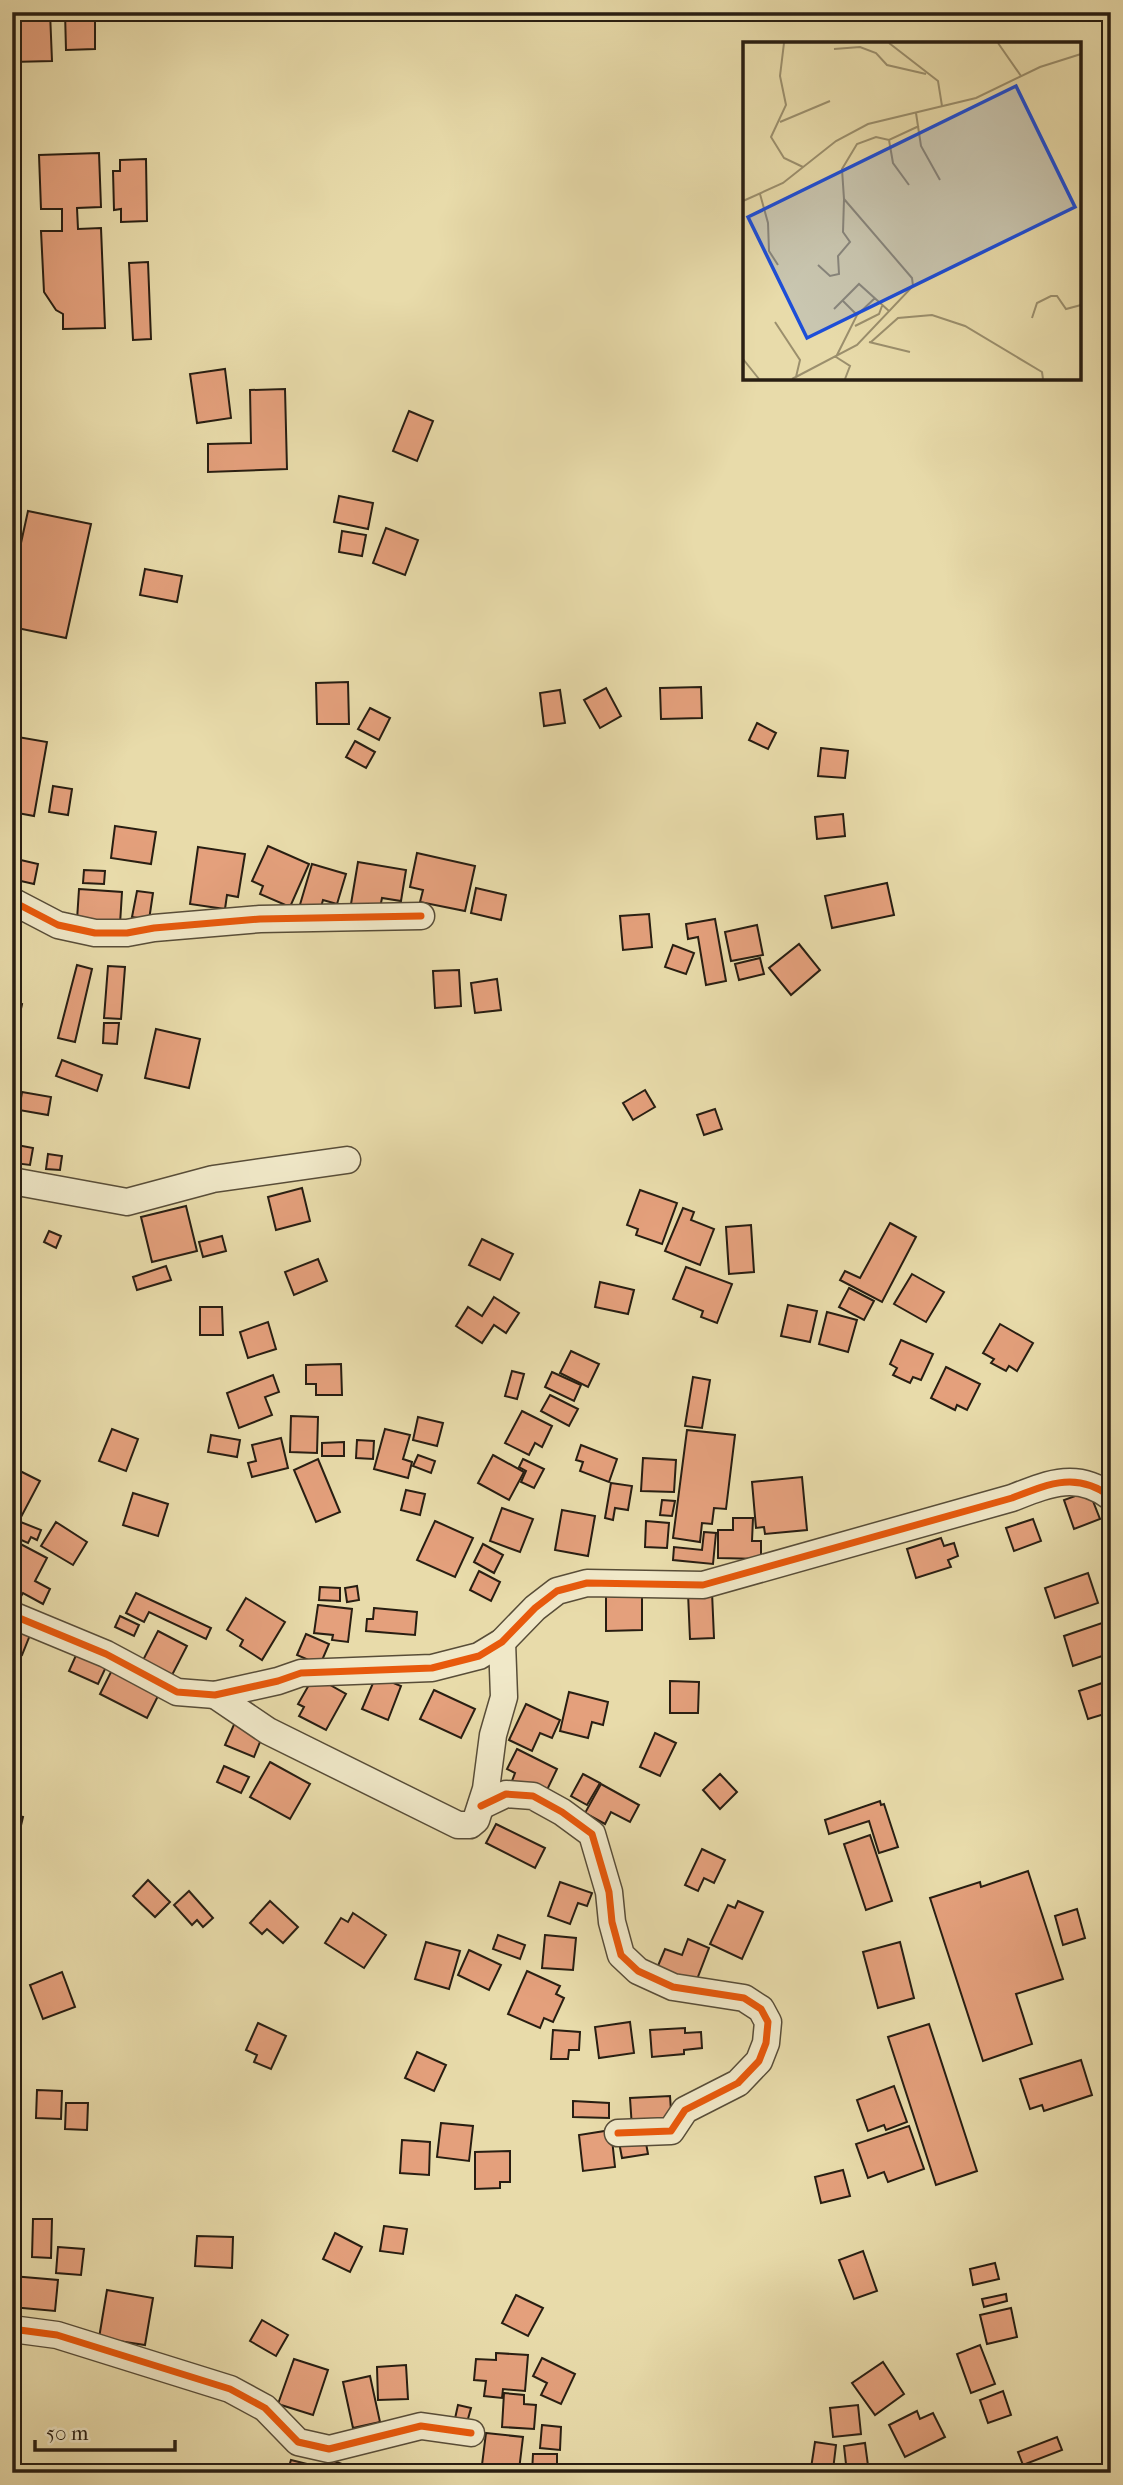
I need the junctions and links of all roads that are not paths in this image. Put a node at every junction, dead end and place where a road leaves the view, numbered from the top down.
1 (12, 901) edge
2 (421, 916) dead end
3 (347, 1160) dead end
4 (12, 1181) edge
5 (1111, 1497) edge
6 (12, 1615) edge
7 (502, 1642) junction
8 (215, 1695) junction
9 (481, 1806) junction
10 (618, 2133) dead end
11 (12, 2329) edge
12 (471, 2433) dead end

1 - 2 street
3 - 4 street
5 - 7 street
6 - 8 street
7 - 8 street
7 - 9 street
8 - 9 street
9 - 10 street
11 - 12 street

